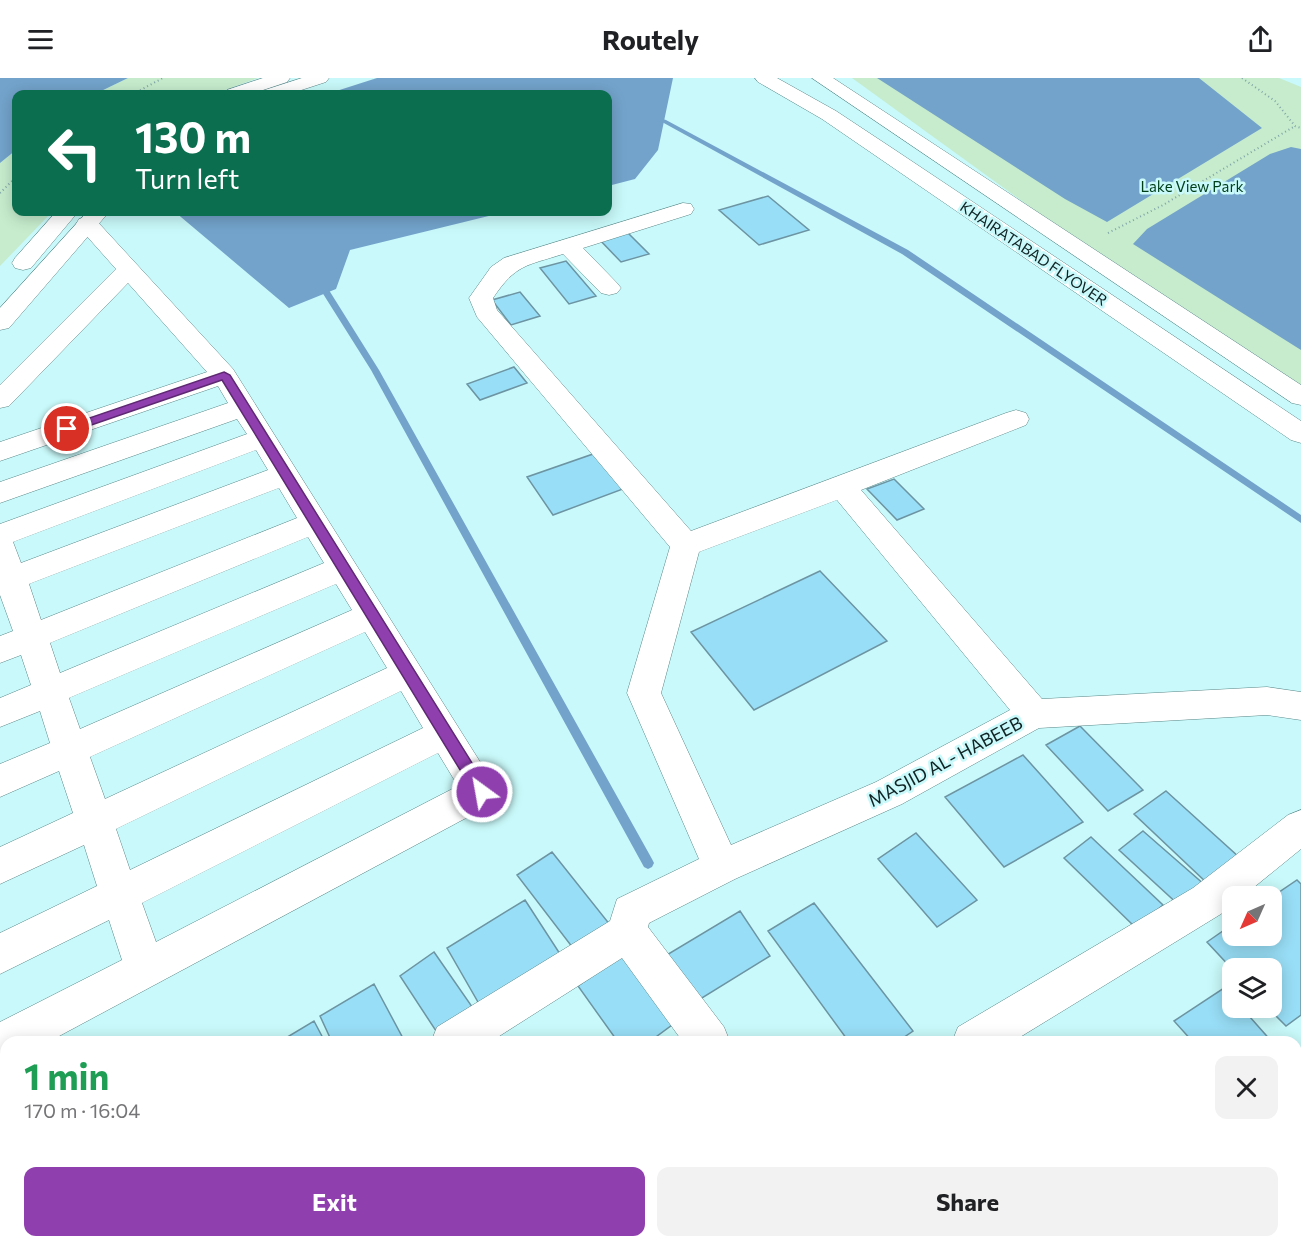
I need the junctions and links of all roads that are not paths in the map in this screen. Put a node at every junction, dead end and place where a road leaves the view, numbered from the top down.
1 (281, 78) edge
2 (320, 78) edge
3 (764, 78) edge
4 (821, 78) edge
5 (246, 90) edge
6 (284, 90) edge
7 (683, 209) dead end
8 (84, 216) edge
9 (567, 245) junction
10 (129, 269) junction
11 (8, 280) dead end
12 (609, 288) dead end
13 (0, 323) edge
14 (224, 375) junction
15 (1301, 397) edge
16 (0, 400) edge
17 (244, 407) junction
18 (1016, 419) dead end
19 (1301, 434) edge
20 (263, 438) junction
21 (0, 452) edge
22 (286, 474) junction
23 (842, 487) junction
24 (0, 494) edge
25 (315, 522) junction
26 (0, 535) edge
27 (0, 546) edge
28 (686, 546) junction
29 (343, 567) junction
30 (6, 581) edge
31 (372, 615) junction
32 (16, 644) edge
33 (408, 673) junction
34 (50, 692) junction
35 (1301, 706) edge
36 (0, 713) edge
37 (1034, 714) junction
38 (445, 733) junction
39 (69, 749) junction
40 (0, 781) edge
41 (94, 821) junction
42 (1301, 827) edge
43 (0, 866) edge
44 (722, 867) junction
45 (120, 895) junction
46 (627, 932) junction
47 (0, 954) edge
48 (145, 969) junction
49 (19, 1036) edge
50 (462, 1036) edge
51 (705, 1036) edge
52 (983, 1036) edge

1 - 5 street
2 - 6 street
3 - 19 street, KHAIRATABAD FLYOVER
4 - 15 street, KHAIRATABAD FLYOVER
7 - 9 street
8 - 10 street
8 - 11 street
8 - 13 street
9 - 12 street
9 - 28 street
10 - 14 street
10 - 16 street
14 - 17 street
14 - 21 street
17 - 20 street
17 - 24 street
18 - 23 street
20 - 22 street
20 - 26 street
22 - 25 street
22 - 30 street
23 - 28 street
23 - 37 street
25 - 29 street
25 - 32 street
27 - 30 street
28 - 44 street
29 - 31 street
29 - 34 street
30 - 32 street
31 - 33 street
31 - 39 street
32 - 34 street
33 - 38 street
33 - 41 street
34 - 36 street
34 - 39 street
35 - 37 street, MASJID AL- HABEEB
37 - 44 street, MASJID AL- HABEEB
38 - 45 street
38 - 48 street
39 - 40 street
39 - 41 street
41 - 43 street
41 - 45 street
42 - 52 street
44 - 46 street, MASJID AL- HABEEB
45 - 47 street
45 - 48 street
46 - 50 street
46 - 51 street
48 - 49 street

